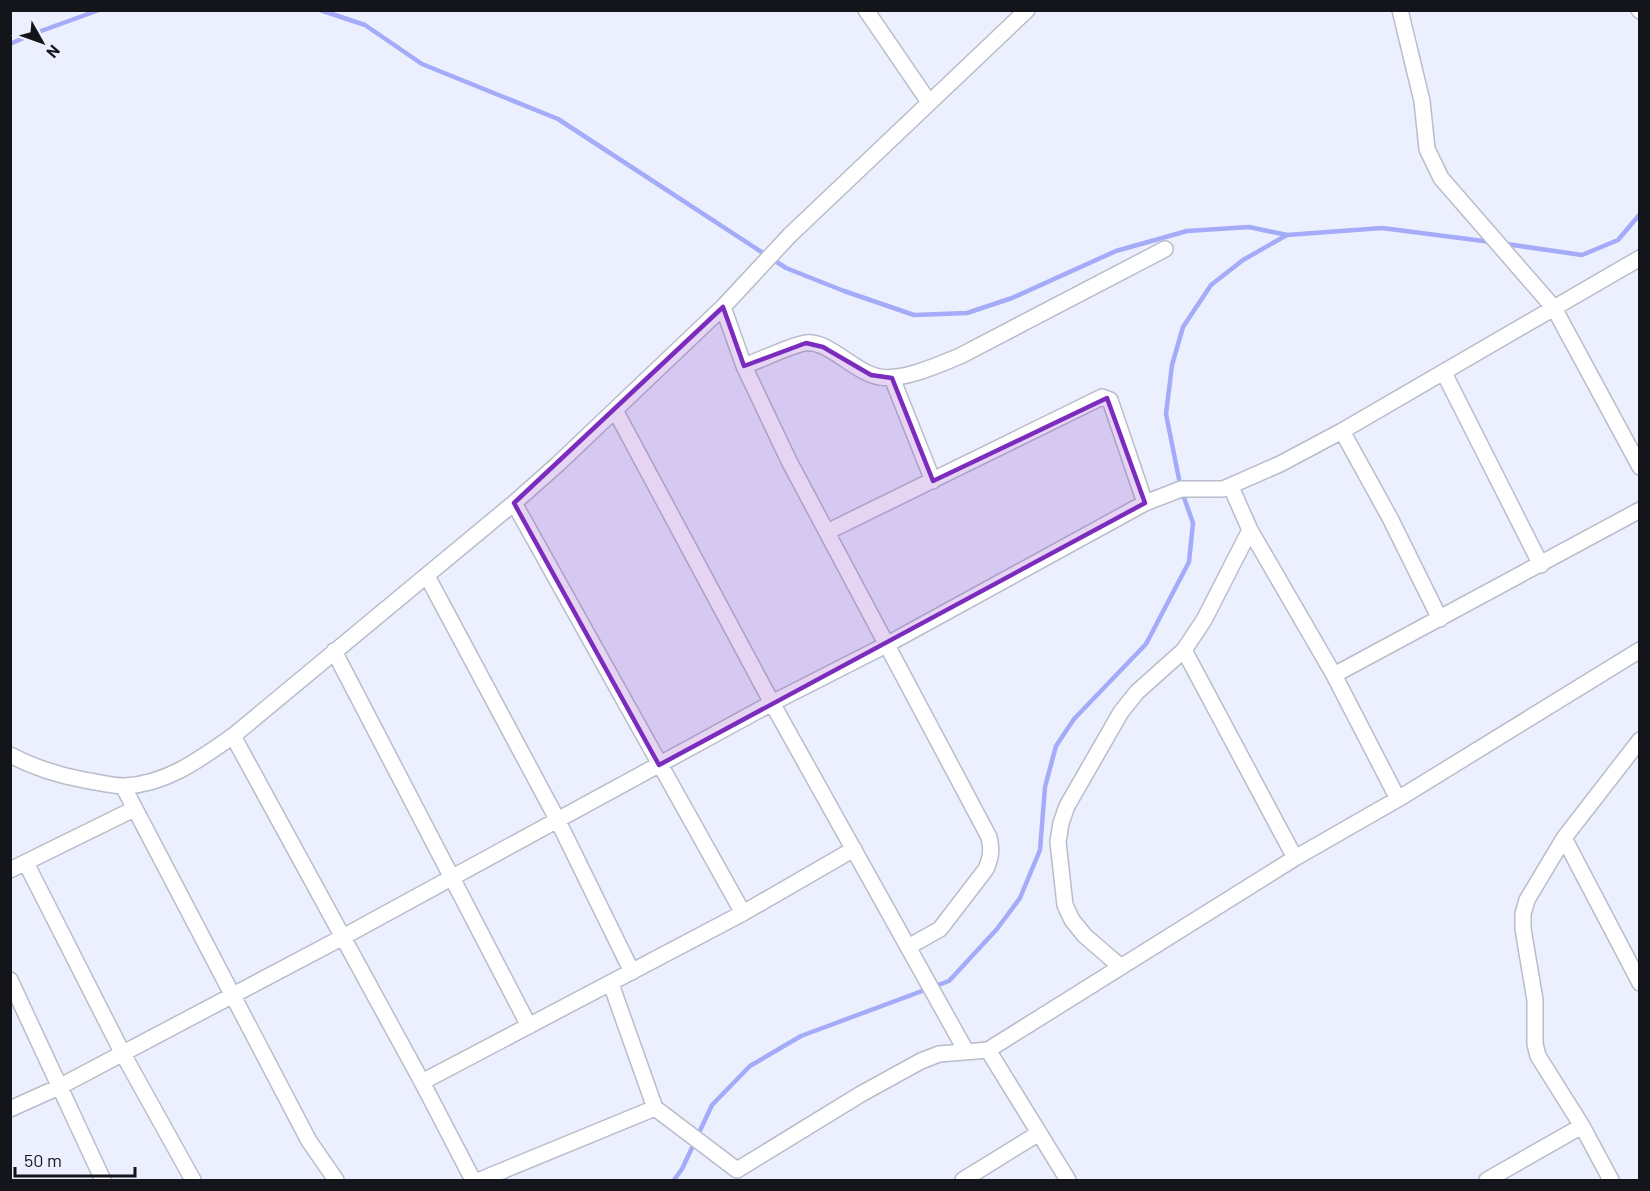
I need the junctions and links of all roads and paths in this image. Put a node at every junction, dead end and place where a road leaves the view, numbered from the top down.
1 (866, 10) edge
2 (1026, 10) edge
3 (1400, 10) edge
4 (929, 102) junction
5 (1166, 249) dead end
6 (1640, 258) edge
7 (723, 307) junction
8 (1554, 308) junction
9 (744, 366) junction
10 (1444, 373) junction
11 (892, 378) junction
12 (615, 410) junction
13 (1342, 431) junction
14 (1640, 466) edge
15 (933, 481) junction
16 (1231, 487) junction
17 (514, 503) junction
18 (1145, 503) junction
19 (1640, 510) edge
20 (1250, 530) junction
21 (828, 532) junction
22 (1541, 565) junction
23 (427, 576) junction
24 (1440, 619) junction
25 (886, 645) junction
26 (1184, 650) junction
27 (1640, 650) edge
28 (334, 651) junction
29 (1334, 675) junction
30 (772, 703) junction
31 (233, 736) junction
32 (1638, 746) edge
33 (10, 755) edge
34 (659, 765) junction
35 (123, 786) junction
36 (1398, 799) junction
37 (134, 809) junction
38 (557, 819) junction
39 (1564, 838) junction
40 (854, 849) junction
41 (1295, 858) junction
42 (26, 863) junction
43 (10, 870) edge
44 (452, 878) junction
45 (743, 913) junction
46 (343, 937) junction
47 (908, 947) junction
48 (1121, 967) junction
49 (632, 972) junction
50 (10, 980) edge
51 (1640, 983) edge
52 (611, 984) junction
53 (232, 994) junction
54 (529, 1026) junction
55 (988, 1050) junction
56 (966, 1051) junction
57 (123, 1054) junction
58 (422, 1082) junction
59 (60, 1087) junction
60 (655, 1108) junction
61 (10, 1109) edge
62 (1582, 1126) junction
63 (1039, 1133) junction
64 (736, 1175) edge
65 (103, 1180) edge
66 (193, 1180) edge
67 (336, 1180) edge
68 (473, 1180) edge
69 (480, 1180) edge
70 (963, 1180) edge
71 (1068, 1180) edge
72 (1487, 1180) edge
73 (1611, 1180) edge

1 - 4 street
2 - 4 street
3 - 8 street
4 - 7 street
5 - 11 street
6 - 8 street
7 - 9 street
7 - 12 street
8 - 10 street
8 - 14 street
9 - 11 street
9 - 21 street
10 - 13 street
10 - 22 street
11 - 15 street
12 - 17 street
12 - 30 street
13 - 16 street
13 - 24 street
15 - 18 street
15 - 21 street
16 - 18 street
16 - 20 street
17 - 23 street
17 - 34 street
18 - 25 street
19 - 22 street
20 - 26 street
20 - 29 street
21 - 25 street
22 - 24 street
23 - 28 street
23 - 38 street
24 - 29 street
25 - 30 street
25 - 47 street
26 - 41 street
26 - 48 street
27 - 36 street
28 - 31 street
28 - 44 street
29 - 36 street
30 - 34 street
30 - 40 street
31 - 35 street
31 - 46 street
32 - 39 street
33 - 35 street
34 - 38 street
34 - 45 street
35 - 37 street
36 - 41 street
37 - 42 street
37 - 53 street
38 - 44 street
38 - 49 street
39 - 51 street
39 - 62 street
40 - 45 street
40 - 47 street
41 - 48 street
42 - 43 street
42 - 57 street
44 - 46 street
44 - 54 street
45 - 49 street
46 - 53 street
46 - 58 street
47 - 56 street
48 - 55 street
49 - 52 street
50 - 59 street
52 - 54 street
52 - 60 street
53 - 57 street
53 - 67 street
54 - 58 street
55 - 56 street
55 - 63 street
56 - 64 street
57 - 59 street
57 - 66 street
58 - 68 street
59 - 61 street
59 - 65 street
60 - 64 street
60 - 69 street
62 - 72 street
62 - 73 street
63 - 70 street
63 - 71 street

